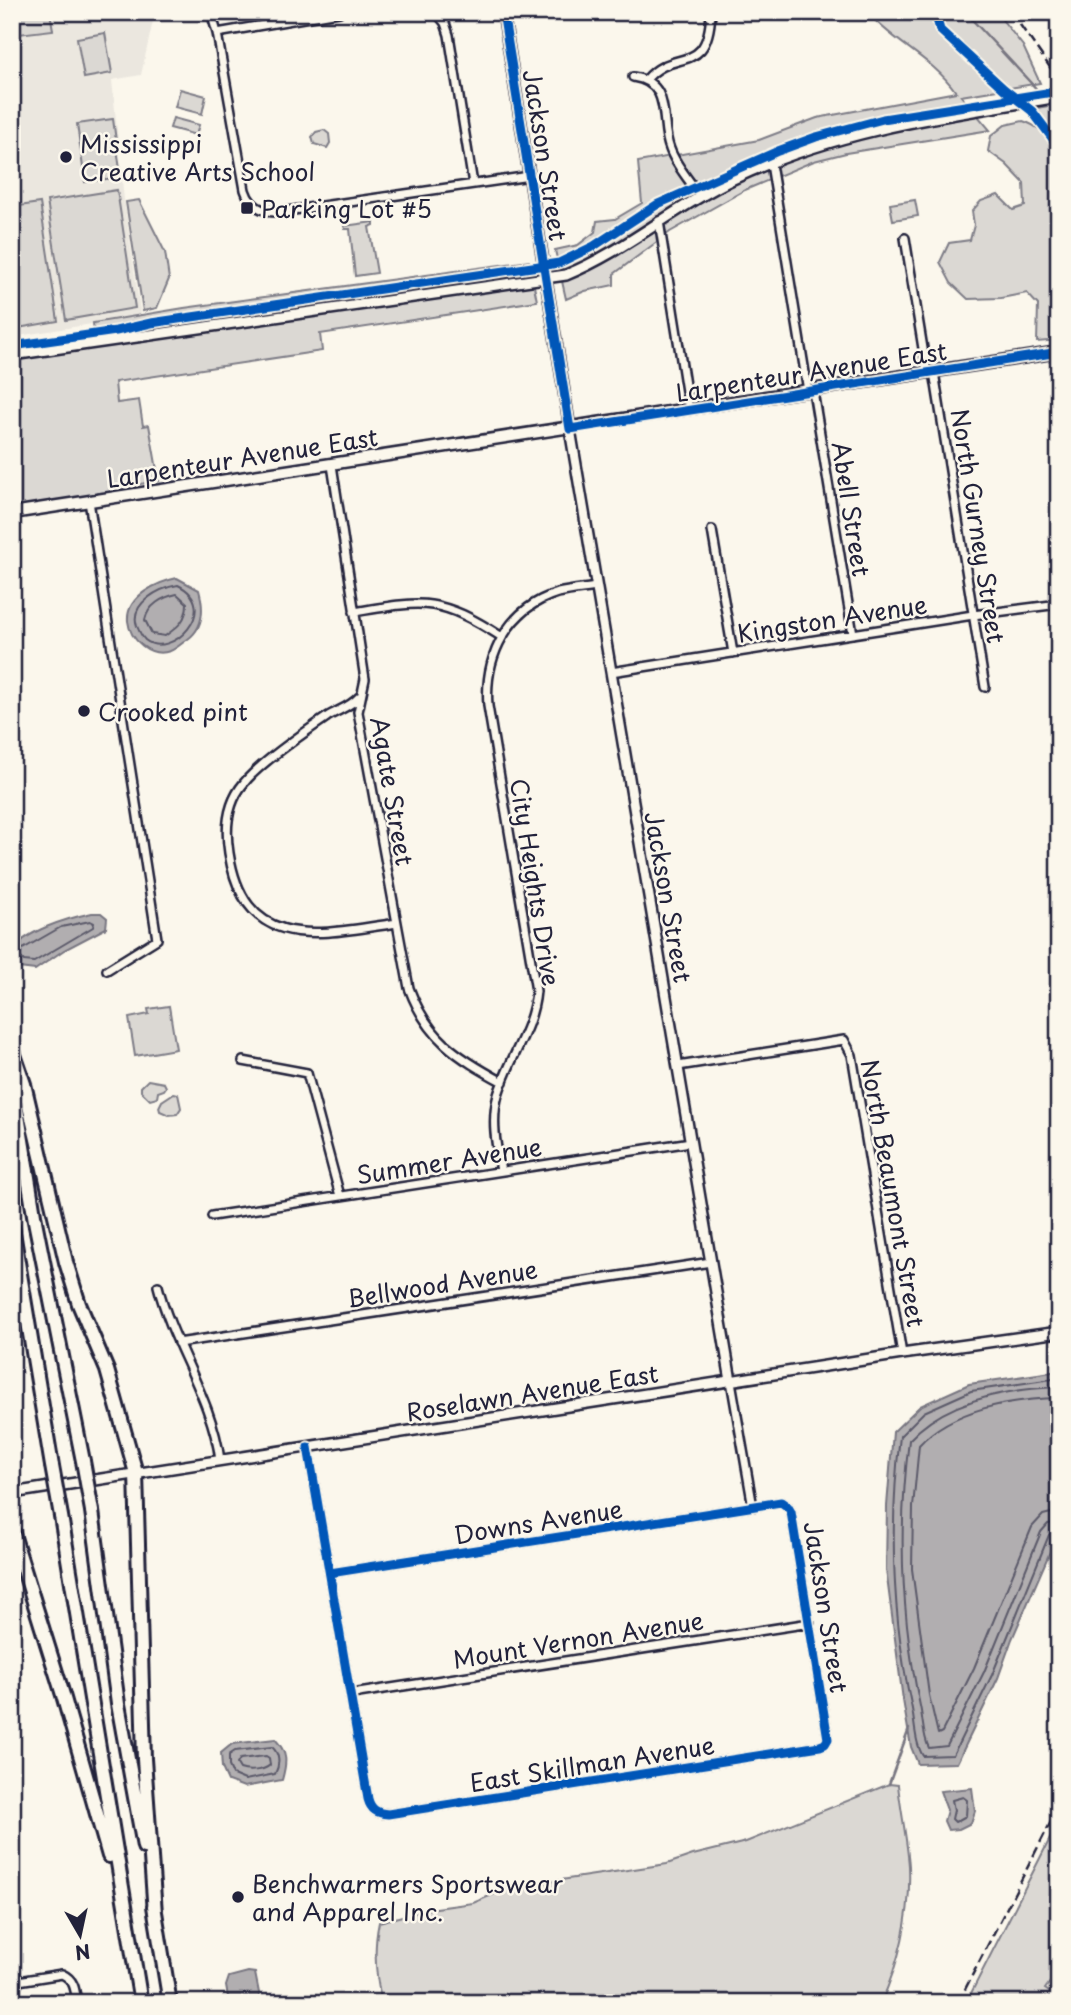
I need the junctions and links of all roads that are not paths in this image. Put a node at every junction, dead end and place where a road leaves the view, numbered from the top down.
1 (211, 12) edge
2 (339, 12) edge
3 (436, 12) edge
4 (503, 12) edge
5 (711, 12) edge
6 (306, 15) edge
7 (217, 33) junction
8 (633, 77) dead end
9 (646, 80) junction
10 (1059, 97) edge
11 (771, 164) junction
12 (530, 176) junction
13 (473, 184) junction
14 (700, 196) junction
15 (659, 221) junction
16 (905, 237) dead end
17 (546, 279) junction
18 (1059, 352) edge
19 (12, 355) edge
20 (931, 372) junction
21 (811, 391) junction
22 (690, 410) junction
23 (570, 429) junction
24 (332, 465) junction
25 (89, 501) junction
26 (12, 513) edge
27 (712, 530) dead end
28 (597, 587) junction
29 (1059, 604) edge
30 (354, 612) junction
31 (973, 615) junction
32 (853, 634) junction
33 (502, 636) junction
34 (733, 653) junction
35 (611, 672) junction
36 (985, 687) dead end
37 (361, 694) junction
38 (397, 923) junction
39 (107, 970) dead end
40 (12, 1049) edge
41 (243, 1061) dead end
42 (678, 1066) junction
43 (12, 1078) edge
44 (503, 1082) junction
45 (691, 1142) junction
46 (501, 1171) junction
47 (340, 1196) junction
48 (212, 1216) dead end
49 (12, 1226) edge
50 (711, 1262) junction
51 (158, 1286) dead end
52 (1059, 1332) edge
53 (178, 1343) junction
54 (902, 1354) junction
55 (731, 1381) junction
56 (308, 1447) junction
57 (220, 1460) junction
58 (136, 1473) junction
59 (12, 1493) edge
60 (752, 1507) junction
61 (12, 1531) edge
62 (330, 1573) junction
63 (810, 1623) junction
64 (352, 1694) junction
65 (820, 1746) joint
66 (155, 1913) junction
67 (126, 1916) junction
68 (12, 1982) edge
69 (77, 2003) edge
70 (141, 2003) edge
71 (170, 2003) edge

1 - 7 street
2 - 6 street
3 - 13 street
4 - 12 street, Jackson Street
5 - 9 street
6 - 7 street
7 - 13 street
8 - 9 street
9 - 14 street
10 - 11 street
11 - 14 street
11 - 21 street, Abell Street
12 - 13 street
12 - 17 street, Jackson Street
14 - 15 street
15 - 17 street
15 - 22 street
16 - 20 street, North Gurney Street
17 - 19 street
17 - 23 street, Jackson Street
18 - 20 main road, Larpenteur Avenue East
20 - 21 main road, Larpenteur Avenue East
20 - 31 street, North Gurney Street
21 - 22 main road, Larpenteur Avenue East
21 - 32 street, Abell Street
22 - 23 main road, Larpenteur Avenue East
23 - 24 main road, Larpenteur Avenue East
23 - 28 street, Jackson Street
24 - 25 main road, Larpenteur Avenue East
24 - 30 street, Agate Street
25 - 26 main road, Larpenteur Avenue East
25 - 39 street
27 - 34 street
28 - 33 street
28 - 35 street, Jackson Street
29 - 31 street, Kingston Avenue
30 - 33 street
30 - 37 street, Agate Street
31 - 32 street, Kingston Avenue
31 - 36 street, North Gurney Street
32 - 34 street, Kingston Avenue
33 - 44 street, City Heights Drive
34 - 35 street, Kingston Avenue
35 - 42 street, Jackson Street
37 - 38 street, Agate Street
37 - 38 street
38 - 44 street, Agate Street
40 - 58 highway
41 - 47 street
42 - 45 street, Jackson Street
42 - 54 street, North Beaumont Street
43 - 66 highway, bridge
44 - 46 street, City Heights Drive
45 - 46 street, Summer Avenue
45 - 50 street, Jackson Street
46 - 47 street, Summer Avenue
47 - 48 street, Summer Avenue
49 - 67 highway, bridge
50 - 53 street, Bellwood Avenue
50 - 55 street, Jackson Street
51 - 53 street
52 - 54 street, Roselawn Avenue East
53 - 57 street
54 - 55 street, Roselawn Avenue East
55 - 56 street, Roselawn Avenue East
55 - 60 street, Jackson Street
56 - 57 street, Roselawn Avenue East
56 - 62 street
57 - 58 street, Roselawn Avenue East
58 - 59 street, Roselawn Avenue East
58 - 66 highway
60 - 62 street, Downs Avenue
60 - 63 street, Jackson Street
61 - 67 highway
62 - 64 street
63 - 64 street, Mount Vernon Avenue
63 - 65 street, Jackson Street
64 - 65 street, East Skillman Avenue
66 - 71 highway
67 - 70 highway
68 - 69 street

